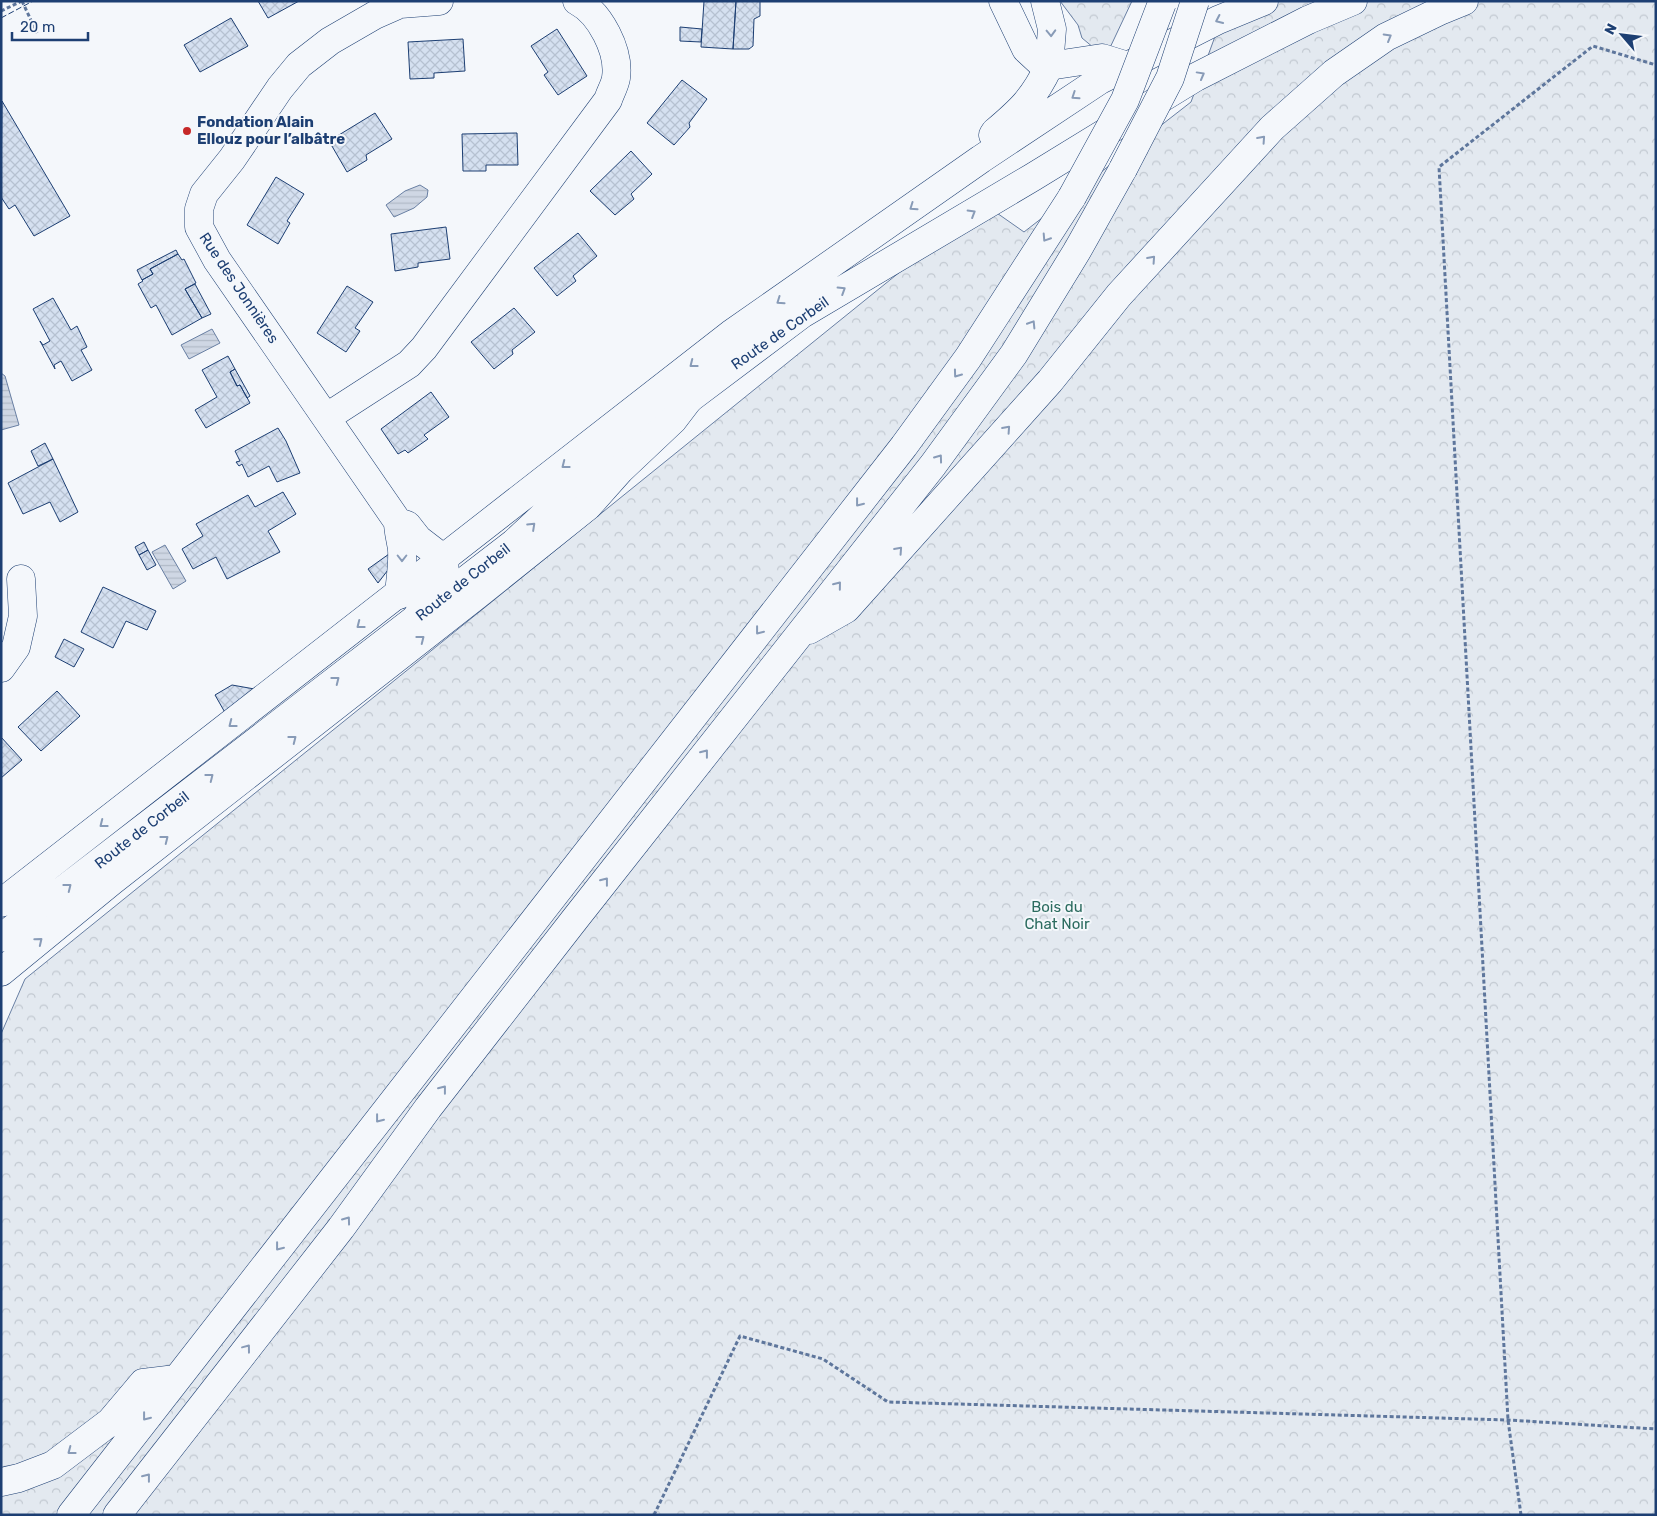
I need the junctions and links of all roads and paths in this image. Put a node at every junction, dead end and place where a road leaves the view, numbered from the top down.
1 (439, 1) edge
2 (577, 1) edge
3 (1003, 1) edge
4 (1045, 1) edge
5 (1195, 1) edge
6 (1264, 1) edge
7 (1352, 1) edge
8 (1464, 1) edge
9 (1162, 2) edge
10 (1, 11) edge
11 (37, 33) dead end
12 (1656, 65) edge
13 (1049, 66) junction
14 (1128, 66) junction
15 (982, 159) junction
16 (688, 399) junction
17 (327, 417) junction
18 (398, 522) junction
19 (444, 559) junction
20 (21, 579) dead end
21 (399, 595) junction
22 (418, 617) junction
23 (796, 637) junction
24 (1, 668) edge
25 (1, 903) edge
26 (1, 938) edge
27 (1, 972) edge
28 (176, 1379) junction
29 (1508, 1420) junction
30 (1656, 1429) edge
31 (1, 1482) edge
32 (71, 1515) edge
33 (116, 1515) edge
34 (654, 1515) edge
35 (1521, 1515) edge

1 - 17 main road, Rue des Jonnières
2 - 17 main road
3 - 13 main road
4 -> 13 main road
23 -> 5 main road, bridge
6 -> 14 main road, Route de Corbeil
16 -> 7 main road, Route de Corbeil
23 -> 8 main road
9 -> 28 main road, bridge
10 - 11 path
12 - 29 path
13 - 14 main road
13 - 15 main road
14 -> 15 main road, Route de Corbeil
15 -> 19 main road, Route de Corbeil
22 -> 16 main road, Route de Corbeil
27 -> 16 main road
17 - 18 main road, Rue des Jonnières
18 - 19 main road, Rue des Jonnières
18 -> 21 main road, Rue des Jonnières
19 - 21 main road, Route de Corbeil
19 - 22 main road
20 - 24 main road
21 -> 25 main road, Route de Corbeil
26 -> 22 main road, Route de Corbeil
33 -> 23 main road
28 -> 31 main road
28 -> 32 main road
29 - 30 path
29 - 34 path
29 - 35 path

